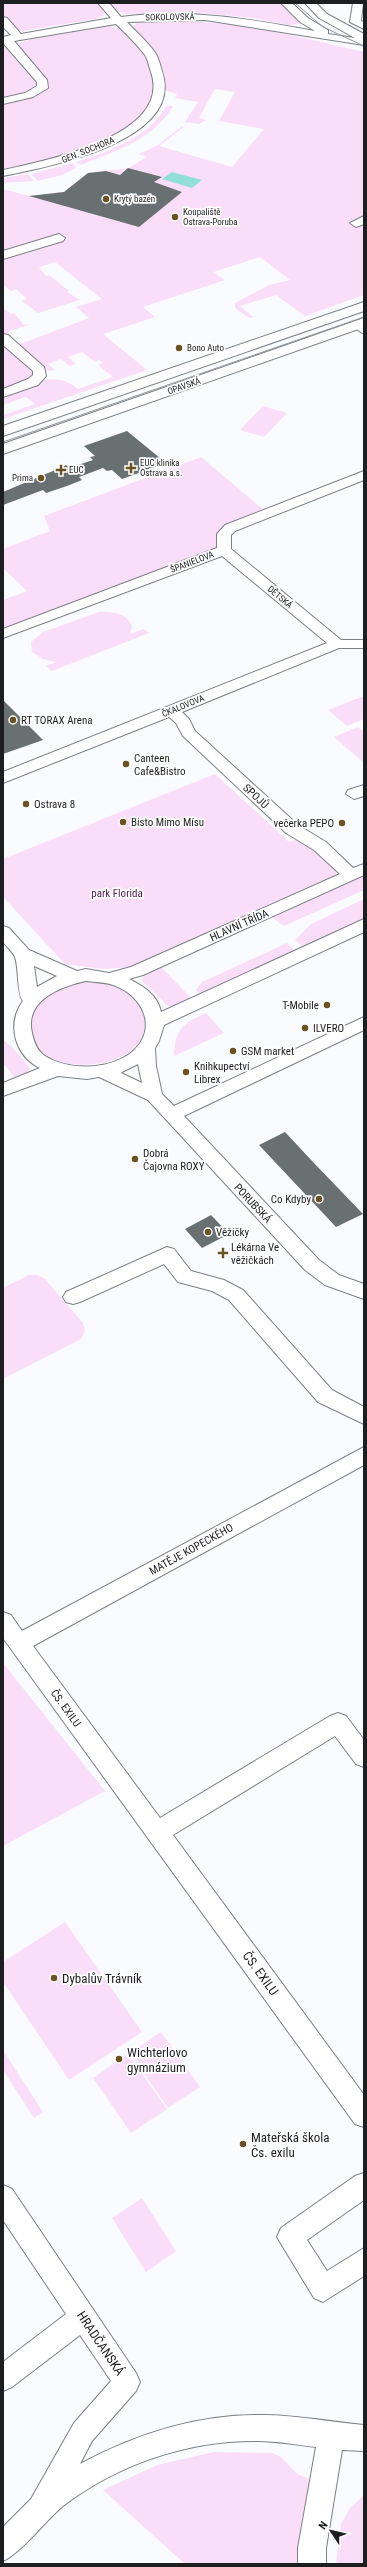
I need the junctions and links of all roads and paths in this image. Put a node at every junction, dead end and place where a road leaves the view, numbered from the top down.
1 (103, 3) edge
2 (286, 3) edge
3 (310, 3) edge
4 (358, 3) edge
5 (3, 20) edge
6 (119, 20) junction
7 (330, 20) junction
8 (360, 24) edge
9 (18, 37) junction
10 (337, 38) junction
11 (364, 38) edge
12 (4, 39) edge
13 (364, 42) edge
14 (364, 49) edge
15 (3, 101) edge
16 (3, 173) edge
17 (59, 238) dead end
18 (3, 255) edge
19 (364, 306) edge
20 (361, 326) edge
21 (3, 338) edge
22 (3, 393) edge
23 (3, 431) edge
24 (3, 449) edge
25 (364, 475) edge
26 (224, 550) junction
27 (3, 634) edge
28 (337, 644) junction
29 (364, 644) edge
30 (168, 711) junction
31 (3, 778) edge
32 (357, 872) edge
33 (364, 925) edge
34 (3, 932) edge
35 (23, 954) junction
36 (72, 976) junction
37 (112, 978) junction
38 (28, 997) junction
39 (157, 1021) junction
40 (364, 1023) edge
41 (10, 1028) edge
42 (146, 1048) junction
43 (60, 1069) junction
44 (101, 1071) junction
45 (3, 1090) edge
46 (154, 1096) junction
47 (171, 1115) junction
48 (364, 1292) edge
49 (73, 1297) dead end
50 (364, 1416) edge
51 (364, 1455) edge
52 (3, 1622) edge
53 (19, 1643) junction
54 (364, 1757) edge
55 (157, 1832) junction
56 (364, 2115) edge
57 (364, 2185) edge
58 (3, 2198) edge
59 (364, 2261) edge
60 (83, 2317) junction
61 (3, 2378) edge
62 (331, 2436) junction
63 (364, 2438) edge
64 (40, 2507) junction
65 (3, 2547) edge
66 (312, 2564) edge

1 - 6 street, GEN. SOCHORA
2 - 10 street
3 - 7 street
4 - 8 street
5 - 9 street
6 - 9 street, SOKOLOVSKÁ
6 - 10 street, SOKOLOVSKÁ
6 - 16 street, GEN. SOCHORA
7 - 10 street
7 - 11 street
9 - 12 street, SOKOLOVSKÁ
10 - 13 street, SOKOLOVSKÁ
10 - 14 street
12 - 15 street
17 - 18 street
19 - 23 main road, OPAVSKÁ
20 - 24 main road, OPAVSKÁ
21 - 22 street
25 - 26 street, ŠPANIELOVA
26 - 27 street, ŠPANIELOVA
26 - 28 street, DĚTSKÁ
28 - 29 street, ČKALOVOVA
28 - 30 street, ČKALOVOVA
30 - 31 street, ČKALOVOVA
30 - 32 street, SPOJŮ
32 - 37 street, HLAVNÍ TŘÍDA
33 - 39 street
34 - 35 street
35 - 36 street
35 - 38 street
36 - 37 street
36 - 38 street
37 - 39 street
38 - 41 street
39 - 42 street
40 - 47 street
41 - 43 street
42 - 44 street
42 - 46 street, PORUBSKÁ
43 - 44 street
43 - 45 street
44 - 46 street, PORUBSKÁ
46 - 47 street, PORUBSKÁ
47 - 48 street, PORUBSKÁ
49 - 50 street
51 - 53 street, MATĚJE KOPECKÉHO
52 - 53 street, ČS. EXILU
53 - 55 street, ČS. EXILU
54 - 55 street
55 - 56 street, ČS. EXILU
57 - 59 street
58 - 60 street, HRADČANSKÁ
60 - 61 street
60 - 64 street, HRADČANSKÁ
62 - 63 street
62 - 64 street
62 - 66 street
64 - 65 street

